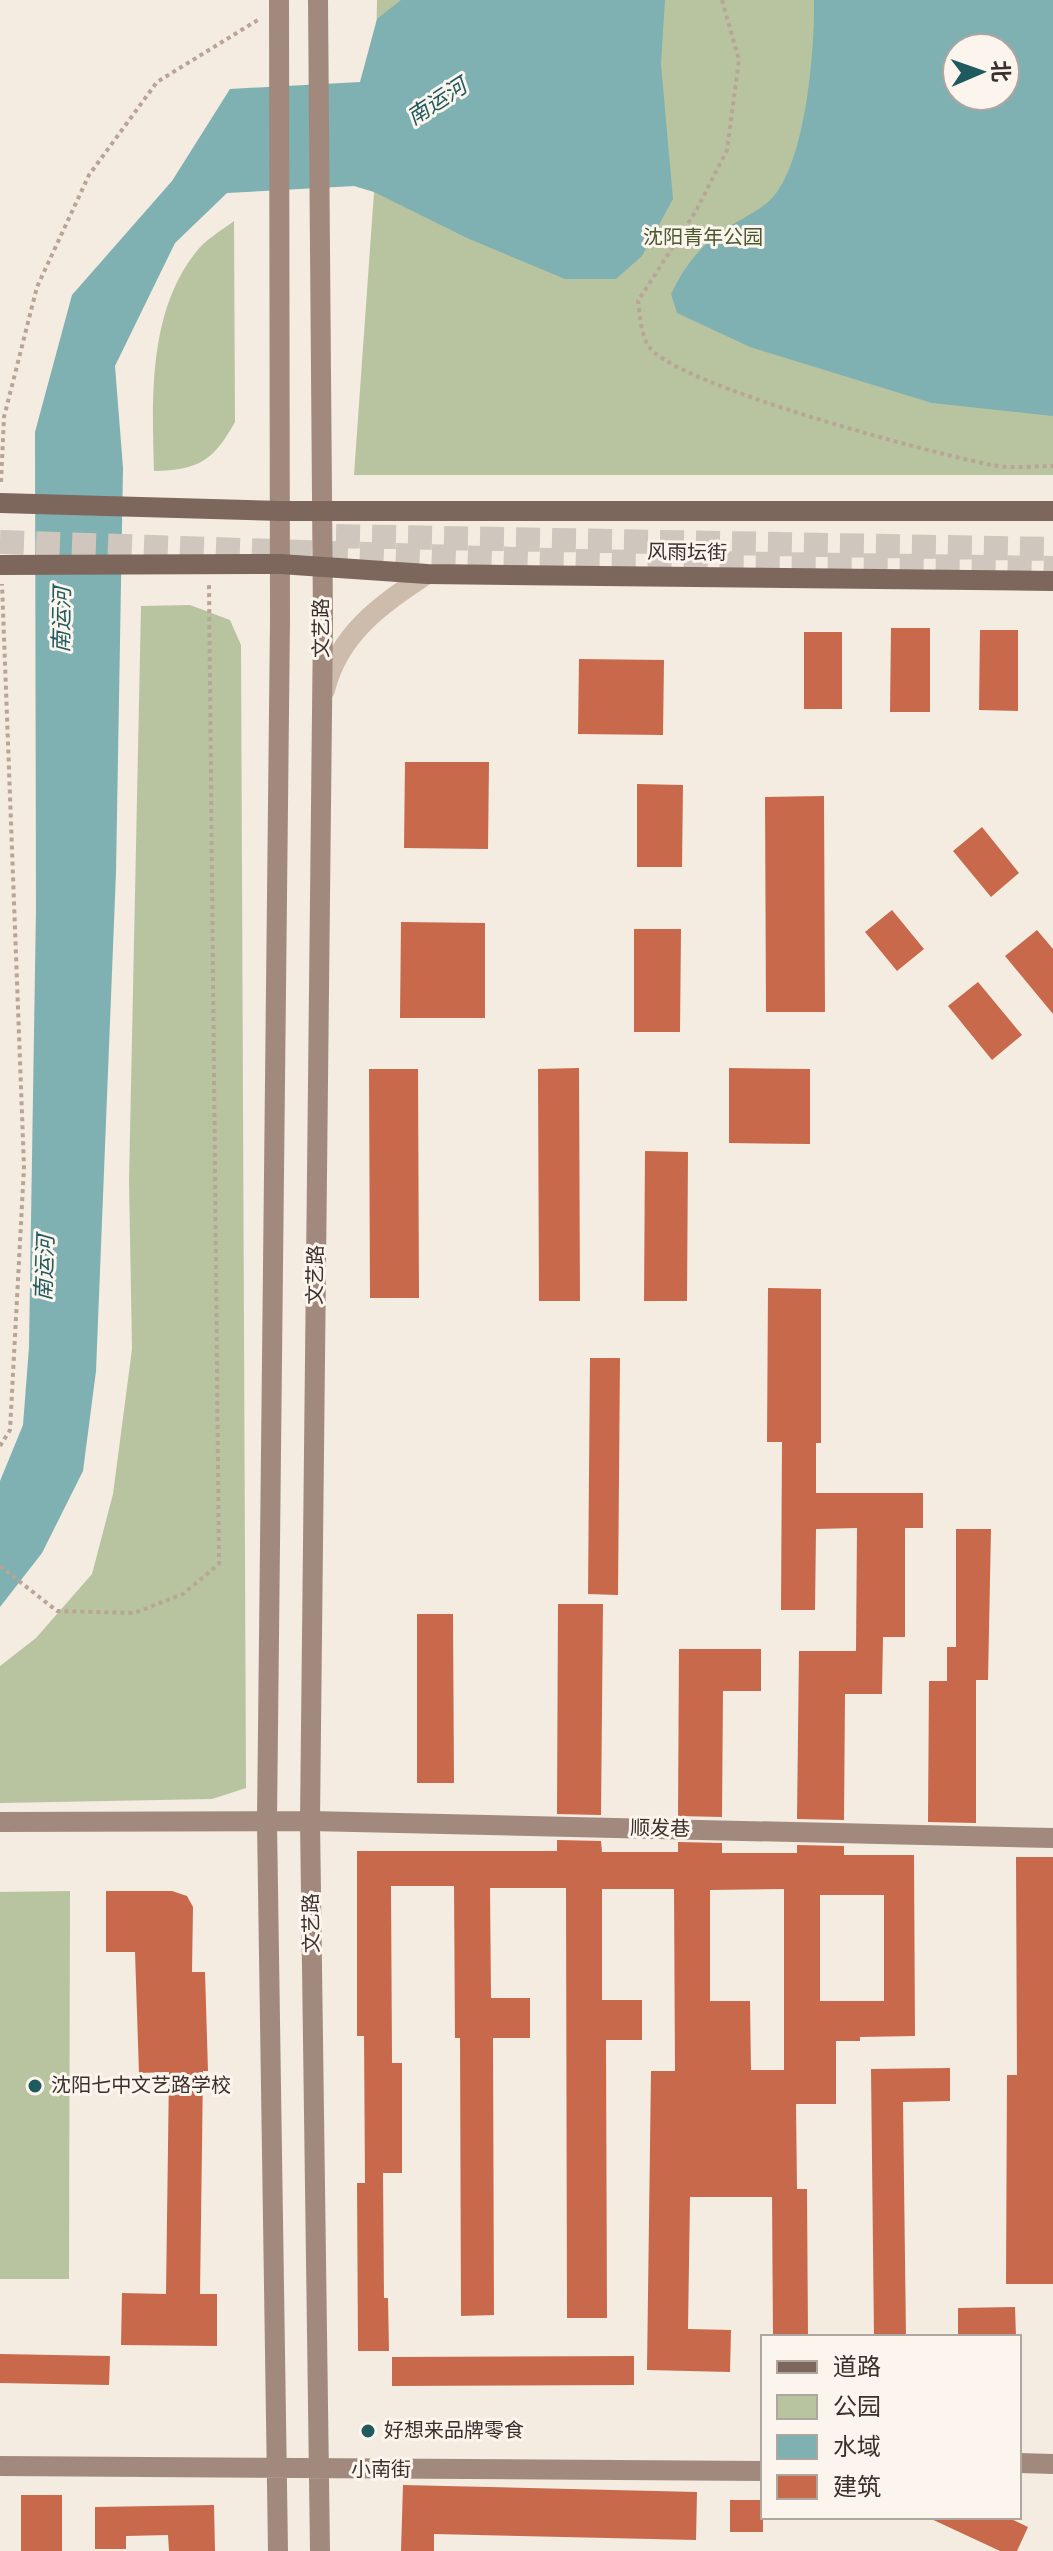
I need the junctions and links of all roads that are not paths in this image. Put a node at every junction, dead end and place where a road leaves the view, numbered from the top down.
1 (317, 8) edge
2 (279, 9) edge
3 (8, 503) edge
4 (323, 510) junction
5 (281, 511) junction
6 (1053, 511) edge
7 (280, 564) junction
8 (6, 565) edge
9 (321, 566) junction
10 (427, 574) junction
11 (1053, 581) edge
12 (322, 703) junction
13 (310, 1821) junction
14 (0, 1822) edge
15 (267, 1822) junction
16 (1053, 1838) edge
17 (1021, 2463) edge
18 (1053, 2464) edge
19 (0, 2466) edge
20 (278, 2469) junction
21 (321, 2470) junction
22 (761, 2471) edge
23 (278, 2551) edge
24 (320, 2551) edge

1 - 4 main road, 文艺路
2 - 5 main road, 文艺路
3 - 5 main road
4 - 5 main road
4 - 6 main road
4 - 9 main road, 文艺路
5 - 7 main road, 文艺路
7 - 8 main road, 风雨坛街
7 - 9 main road, 风雨坛街
7 - 15 main road, 文艺路
9 - 10 main road, 风雨坛街
9 - 12 main road, 文艺路
10 - 11 main road, 风雨坛街
10 - 12 street
12 - 13 main road, 文艺路
13 - 15 main road, 顺发巷
13 - 16 main road, 顺发巷
13 - 21 main road, 文艺路
14 - 15 main road, 顺发巷
15 - 20 main road, 文艺路
17 - 18 main road
19 - 20 main road, 小南街
20 - 21 main road, 小南街
20 - 23 main road, 文艺路
21 - 22 main road, 小南街
21 - 24 main road, 文艺路

